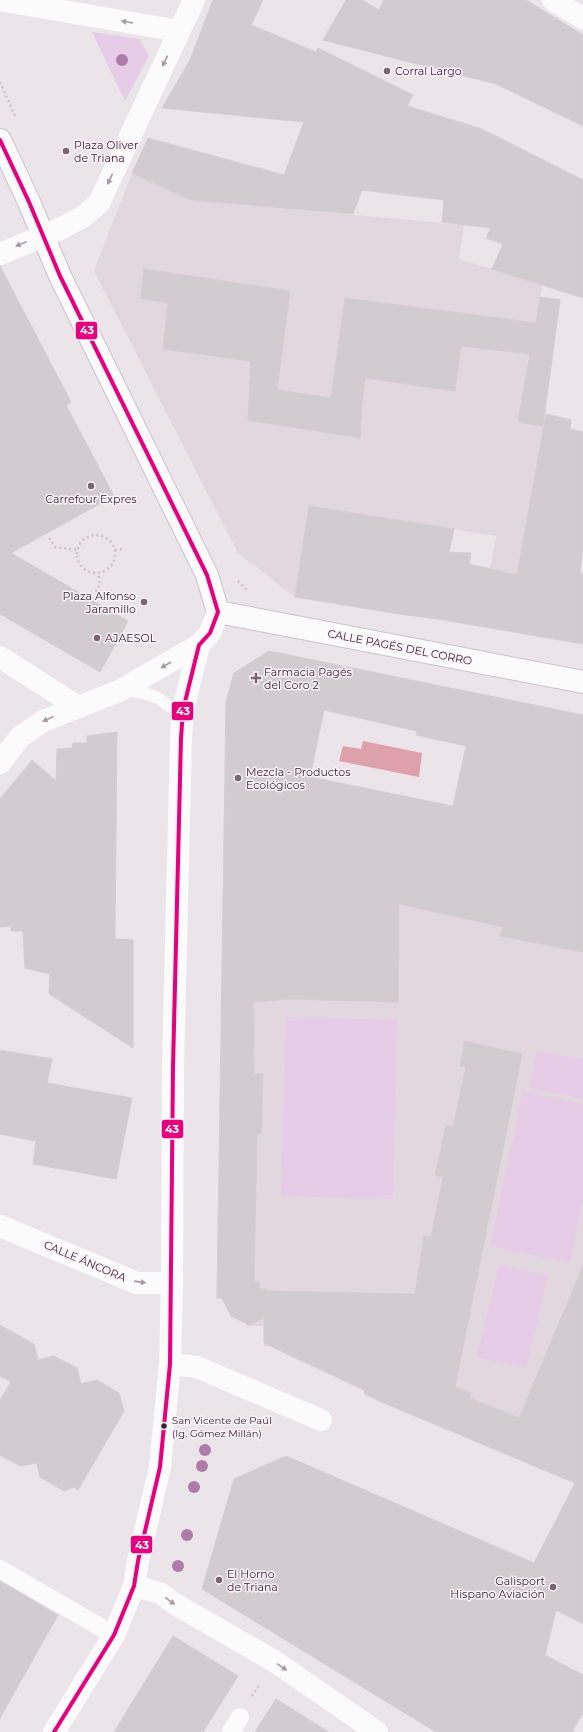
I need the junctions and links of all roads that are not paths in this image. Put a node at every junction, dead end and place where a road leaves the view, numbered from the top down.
1 (0, 0) edge
2 (194, 0) edge
3 (553, 0) edge
4 (583, 18) edge
5 (179, 31) junction
6 (0, 140) edge
7 (43, 235) junction
8 (0, 254) edge
9 (218, 612) junction
10 (200, 646) junction
11 (0, 657) edge
12 (583, 682) edge
13 (123, 689) junction
14 (78, 707) junction
15 (183, 710) junction
16 (0, 763) edge
17 (0, 1226) edge
18 (172, 1284) junction
19 (170, 1364) junction
20 (321, 1420) dead end
21 (0, 1569) edge
22 (134, 1586) junction
23 (114, 1635) junction
24 (54, 1732) edge
25 (377, 1732) edge

5 -> 1 street
2 - 5 street
3 - 4 street
5 -> 7 street
6 - 7 street
7 -> 8 street
7 - 9 street
9 - 10 street
9 - 12 street, CALLE PAGÉS DEL CORRO
10 -> 13 street
10 - 15 street
11 - 14 street
13 - 14 street
13 - 15 lane
14 -> 16 street
15 - 18 street
17 -> 18 street, CALLE ÁNCORA
18 - 19 street
19 - 20 street
19 - 22 street
21 - 23 street
22 - 23 street
22 -> 25 street
23 - 24 street

